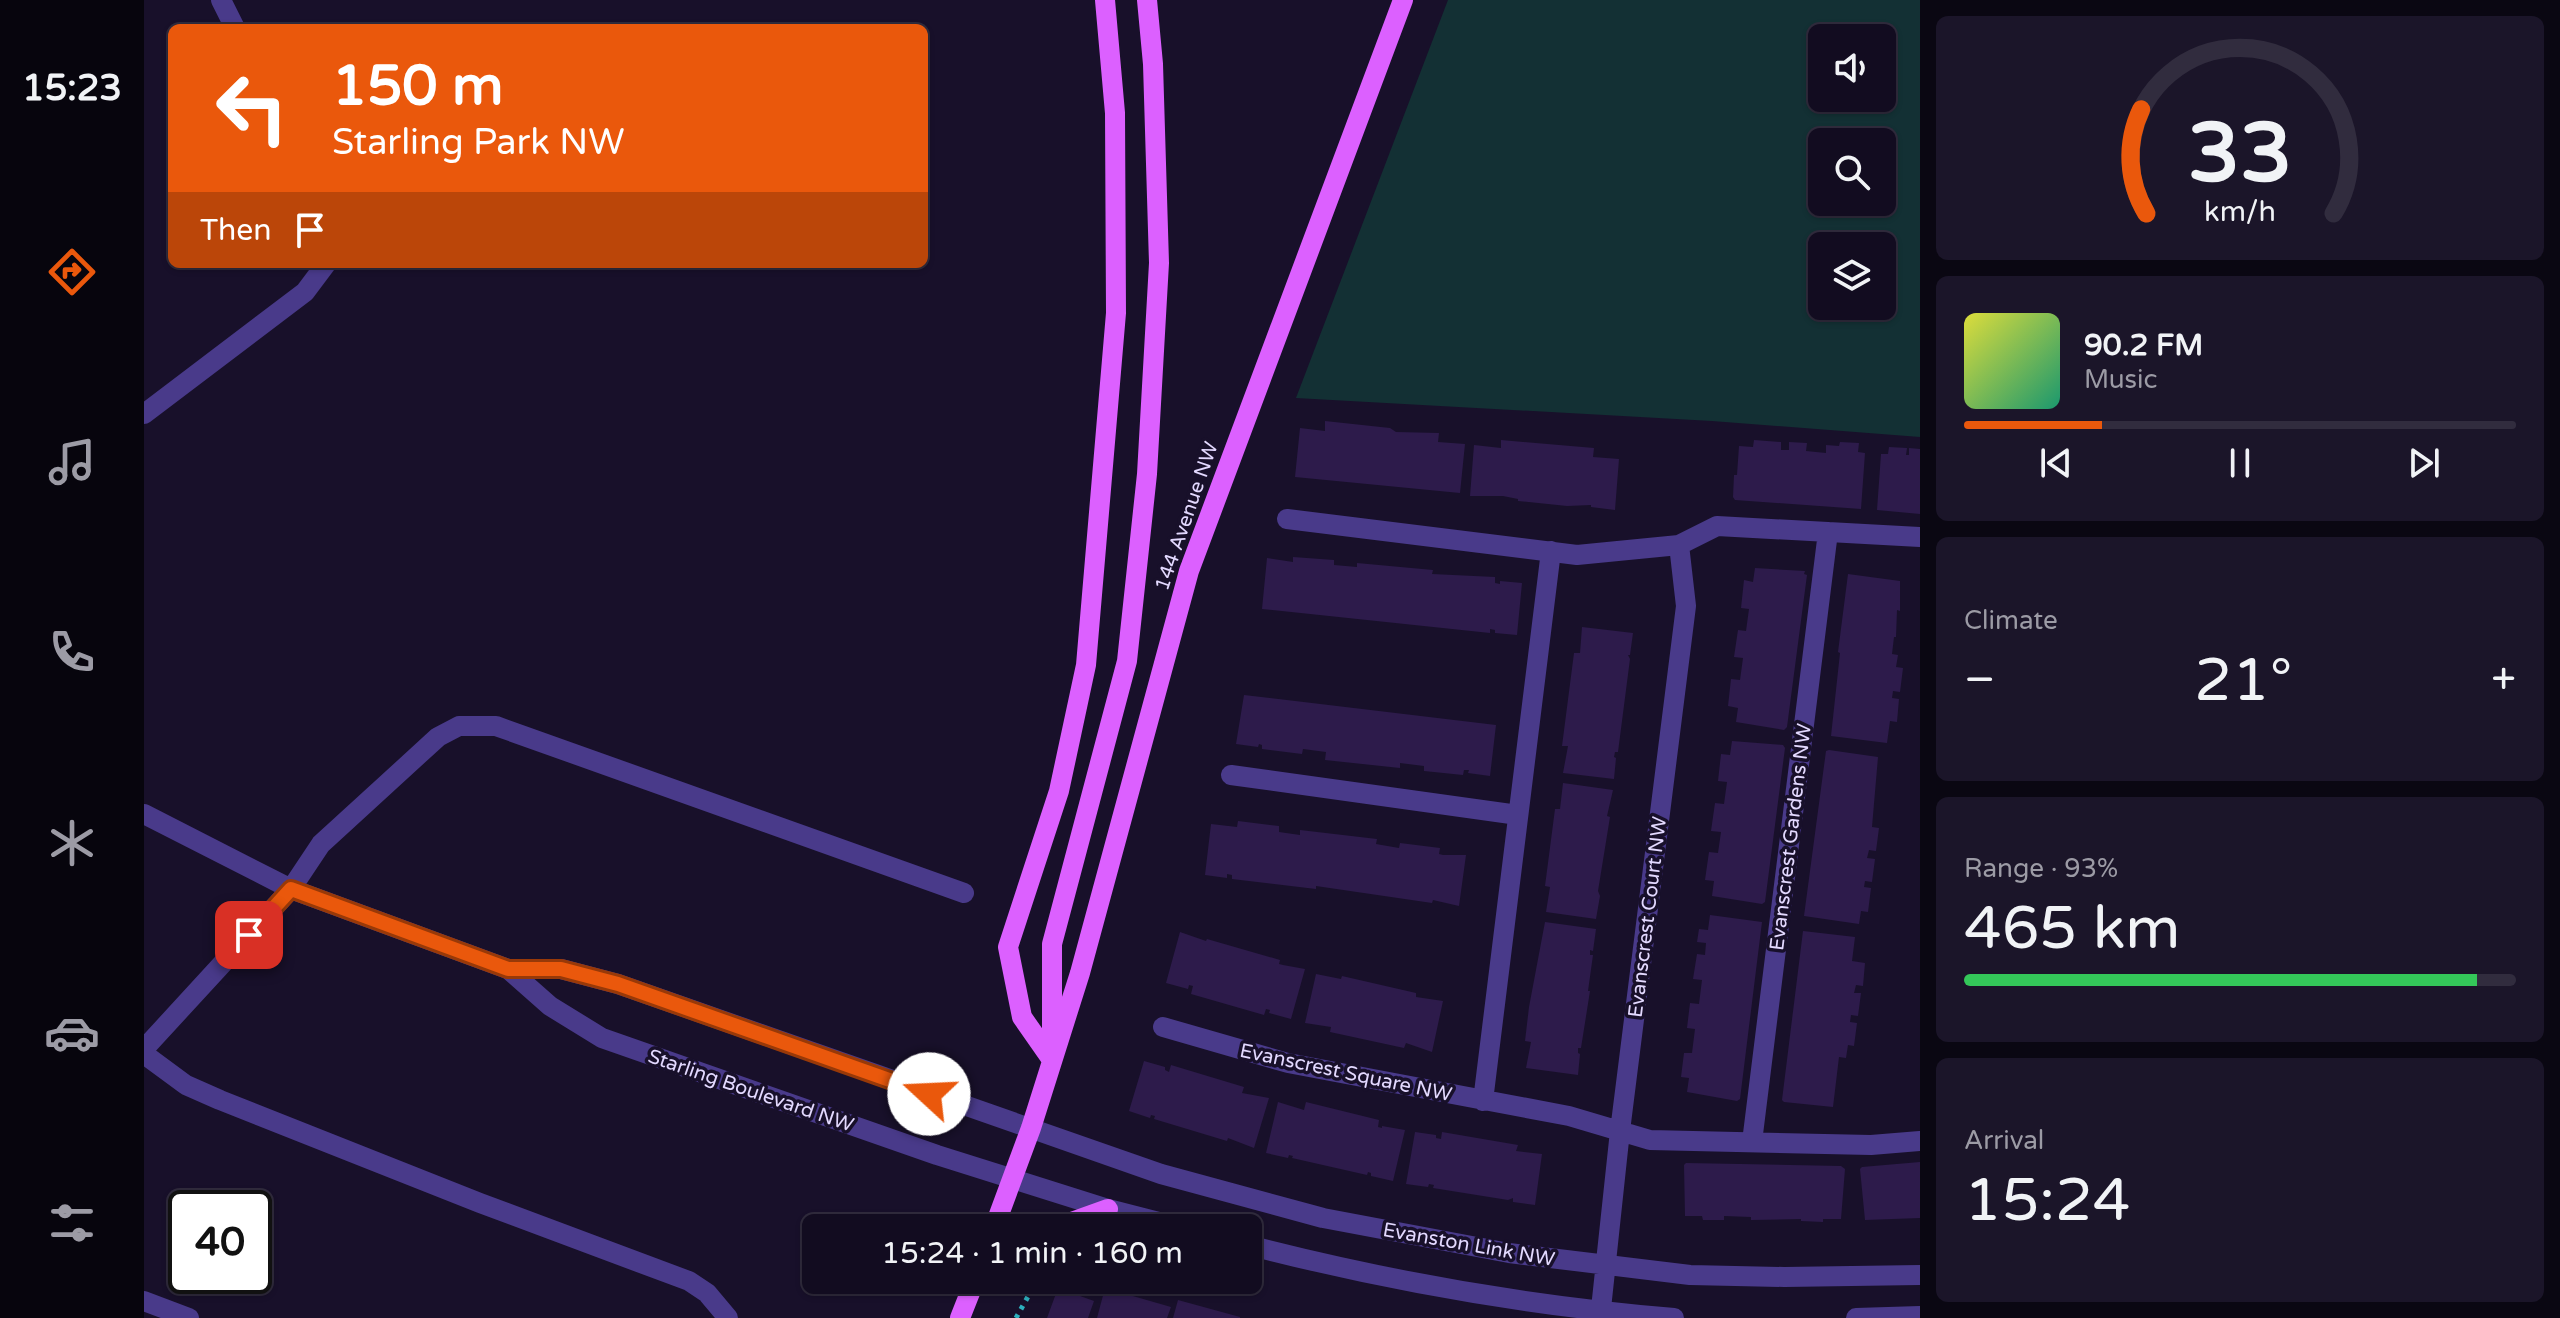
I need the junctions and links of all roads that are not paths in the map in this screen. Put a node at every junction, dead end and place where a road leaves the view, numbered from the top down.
1 (221, 0) edge
2 (1105, 0) edge
3 (1147, 0) edge
4 (1403, 0) edge
5 (233, 24) edge
6 (323, 268) edge
7 (144, 414) edge
8 (1287, 519) dead end
9 (1828, 532) junction
10 (1920, 537) edge
11 (1679, 545) junction
12 (1551, 551) junction
13 (1231, 775) dead end
14 (144, 814) edge
15 (1518, 815) junction
16 (291, 889) junction
17 (964, 893) dead end
18 (508, 969) junction
19 (1163, 1027) dead end
20 (144, 1052) edge
21 (1052, 1060) junction
22 (1483, 1101) junction
23 (1031, 1128) junction
24 (1620, 1131) junction
25 (1920, 1141) edge
26 (1752, 1142) junction
27 (1011, 1179) junction
28 (1108, 1209) junction
29 (999, 1214) edge
30 (1094, 1214) edge
31 (1127, 1214) edge
32 (1262, 1248) edge
33 (1605, 1265) junction
34 (1920, 1275) edge
35 (970, 1294) edge
36 (144, 1301) edge
37 (1600, 1315) edge
38 (177, 1316) edge
39 (1920, 1316) edge
40 (728, 1318) edge
41 (960, 1318) edge
42 (1674, 1318) edge
43 (1856, 1318) edge

1 - 5 street
2 - 21 main road
3 - 21 main road, 144 Avenue NW
4 - 21 main road, 144 Avenue NW
6 - 7 street
8 - 12 street
9 - 10 street
9 - 11 street
9 - 26 street, Evanscrest Gardens NW
11 - 12 street
11 - 24 street, Evanscrest Court NW
12 - 15 street
13 - 15 street
14 - 16 street, Starling Boulevard NW
15 - 22 street
16 - 17 street
16 - 18 street, Starling Boulevard NW
16 - 20 street
18 - 23 street, Starling Boulevard NW
18 - 27 street, Starling Boulevard NW
19 - 22 street, Evanscrest Square NW
20 - 40 street
21 - 23 main road, 144 Avenue NW
22 - 24 street, Evanscrest Square NW
23 - 27 main road, 144 Avenue NW
23 - 33 street, Evanston Link NW
24 - 26 street
24 - 33 street, Evanscrest Court NW
25 - 26 street
27 - 28 street
27 - 29 main road, 144 Avenue NW
28 - 30 main road
28 - 31 street
32 - 37 street
33 - 34 street, Evanston Link NW
33 - 37 street, Evanscrest Court NW
35 - 41 main road
36 - 38 street
37 - 42 street
39 - 43 street

